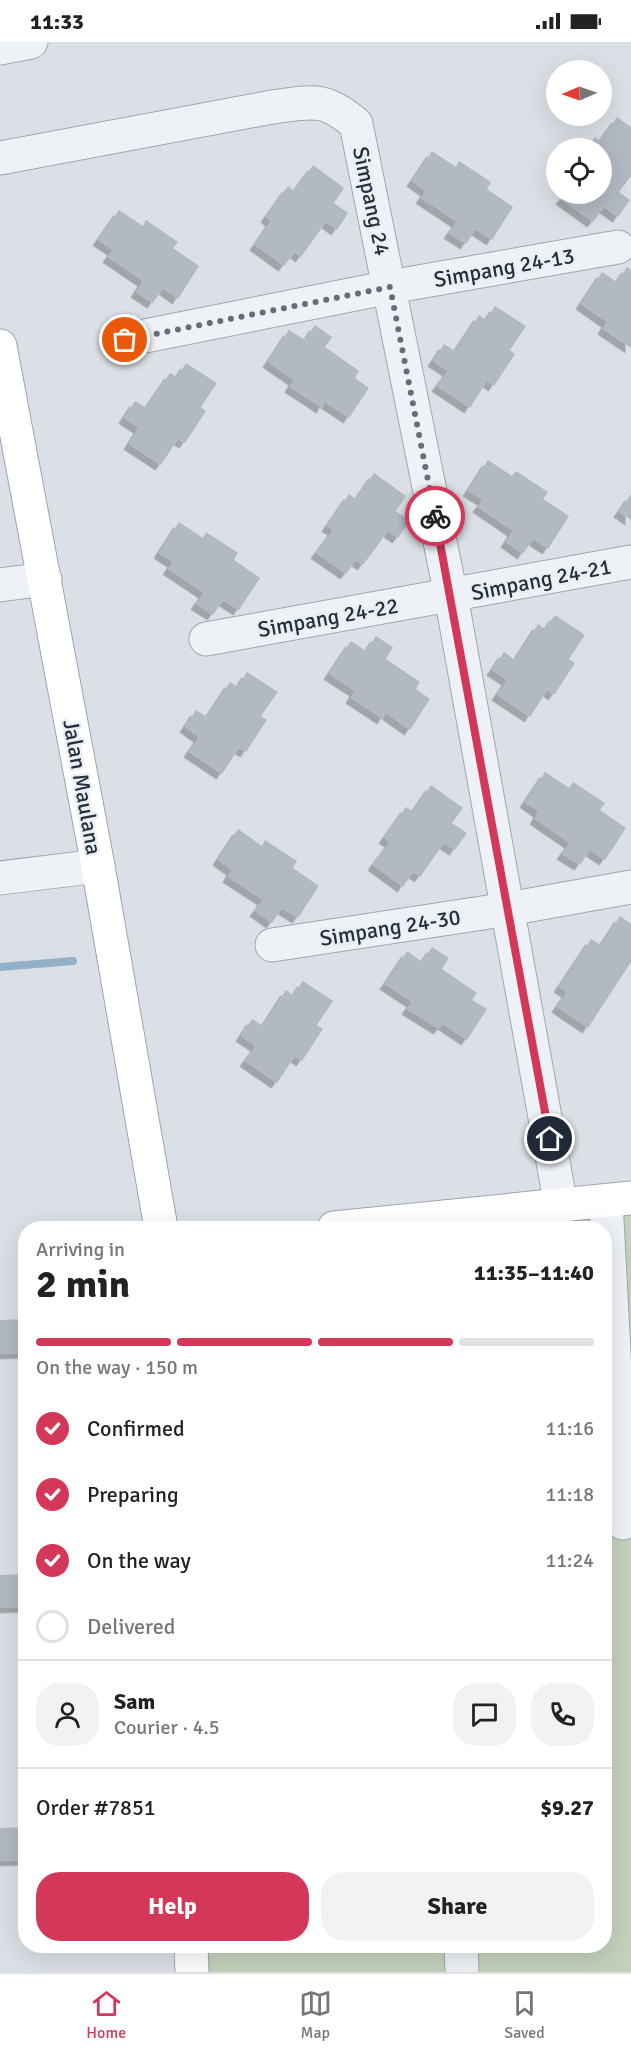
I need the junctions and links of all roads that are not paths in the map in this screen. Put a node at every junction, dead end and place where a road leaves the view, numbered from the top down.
1 (31, 42) edge
2 (0, 48) edge
3 (0, 158) edge
4 (618, 247) dead end
5 (390, 287) junction
6 (125, 340) dead end
7 (0, 346) edge
8 (631, 562) edge
9 (45, 579) junction
10 (0, 585) edge
11 (451, 596) junction
12 (206, 639) dead end
13 (98, 866) junction
14 (0, 878) edge
15 (631, 887) edge
16 (508, 909) junction
17 (272, 945) dead end
18 (619, 1200) edge
19 (561, 1206) junction
20 (160, 1221) edge
21 (406, 1221) edge
22 (620, 1524) edge
23 (191, 1953) edge
24 (462, 1953) edge
25 (192, 1972) edge
26 (462, 1972) edge

1 - 2 street
3 - 5 street, Simpang 24
4 - 5 street, Simpang 24-13
5 - 6 street, Simpang 24-13
5 - 11 street, Simpang 24
7 - 9 main road, Jalan Maulana
8 - 11 street, Simpang 24-21
9 - 10 street
9 - 13 main road, Jalan Maulana
11 - 12 street, Simpang 24-22
11 - 16 street, Simpang 24
13 - 14 street
13 - 20 main road, Jalan Maulana
15 - 16 street, Simpang 24-30
16 - 17 street, Simpang 24-30
16 - 19 street, Simpang 24
18 - 19 main road
18 - 22 street
19 - 21 main road
23 - 25 main road
24 - 26 street

